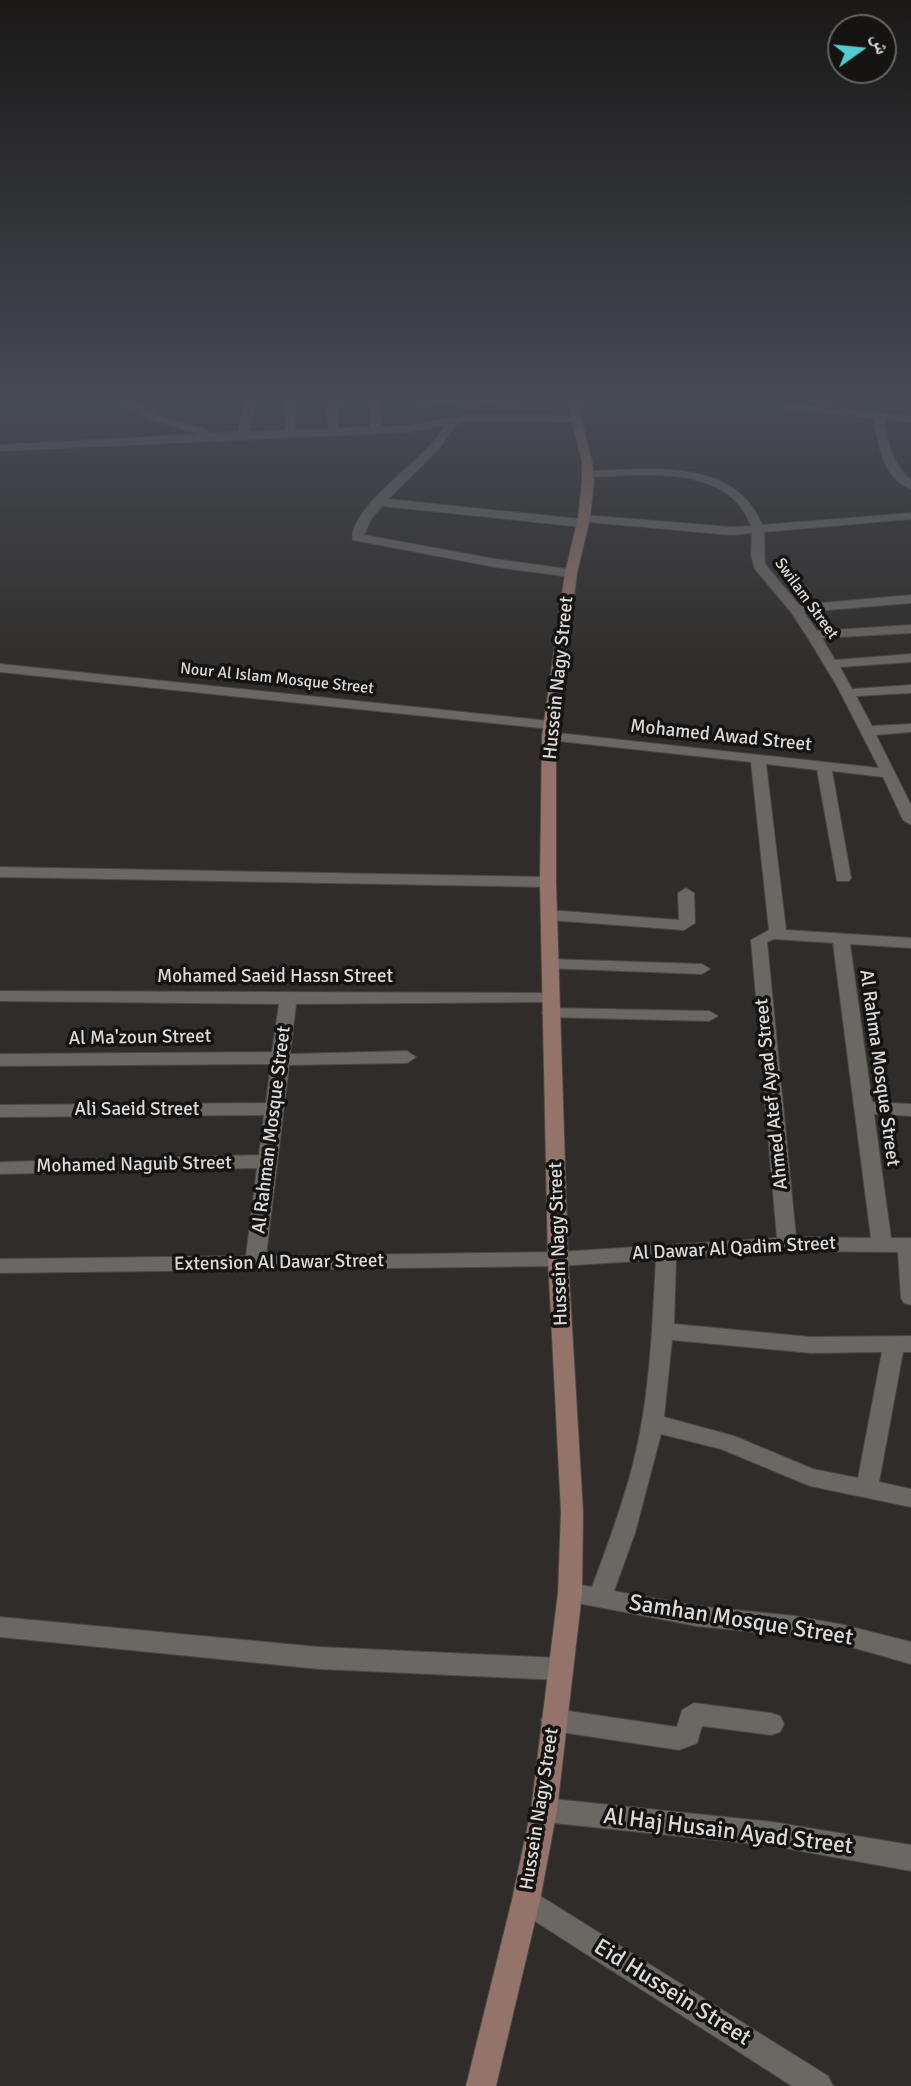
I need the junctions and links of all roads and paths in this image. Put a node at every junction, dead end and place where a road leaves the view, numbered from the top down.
1 (387, 495) edge
2 (586, 495) edge
3 (738, 495) edge
4 (380, 502) junction
5 (911, 516) edge
6 (583, 521) junction
7 (758, 531) junction
8 (571, 573) junction
9 (911, 599) edge
10 (795, 609) junction
11 (911, 629) edge
12 (812, 635) junction
13 (911, 659) edge
14 (830, 664) junction
15 (0, 668) edge
16 (911, 689) edge
17 (845, 693) junction
18 (911, 728) edge
19 (550, 730) junction
20 (866, 731) junction
21 (758, 759) junction
22 (824, 766) junction
23 (889, 774) junction
24 (911, 820) edge
25 (0, 872) edge
26 (843, 878) dead end
27 (548, 881) junction
28 (686, 893) dead end
29 (549, 915) junction
30 (778, 935) junction
31 (841, 939) junction
32 (911, 943) edge
33 (550, 964) junction
34 (702, 969) dead end
35 (0, 996) edge
36 (288, 999) junction
37 (551, 1005) junction
38 (709, 1016) dead end
39 (408, 1057) dead end
40 (281, 1059) junction
41 (0, 1060) edge
42 (863, 1108) junction
43 (274, 1109) junction
44 (911, 1110) edge
45 (0, 1111) edge
46 (268, 1161) junction
47 (0, 1168) edge
48 (787, 1244) junction
49 (882, 1244) junction
50 (909, 1245) edge
51 (666, 1251) junction
52 (558, 1259) junction
53 (255, 1262) junction
54 (0, 1266) edge
55 (911, 1298) edge
56 (663, 1331) junction
57 (903, 1344) edge
58 (653, 1423) junction
59 (867, 1489) junction
60 (911, 1499) edge
61 (570, 1593) junction
62 (600, 1598) junction
63 (0, 1627) edge
64 (911, 1653) edge
65 (560, 1669) junction
66 (554, 1720) junction
67 (771, 1724) dead end
68 (544, 1810) junction
69 (911, 1858) edge
70 (526, 1900) junction
71 (481, 2086) edge
72 (818, 2086) edge

1 - 4 street
2 - 6 street, Hussein Nagy Street
3 - 7 street, Swilam Street
4 - 6 street
4 - 8 street
5 - 7 street
6 - 7 street
6 - 8 street, Hussein Nagy Street
7 - 10 street, Swilam Street
8 - 19 street, Hussein Nagy Street
9 - 10 street
10 - 12 street, Swilam Street
11 - 12 street
12 - 14 street, Swilam Street
13 - 14 street
14 - 17 street, Swilam Street
15 - 19 street, Nour Al Islam Mosque Street
16 - 17 street
17 - 20 street, Swilam Street
18 - 20 street
19 - 21 street, Mohamed Awad Street
19 - 27 street, Hussein Nagy Street
20 - 23 street, Swilam Street
21 - 22 street, Mohamed Awad Street
21 - 30 street
22 - 23 street, Mohamed Awad Street
22 - 26 street
23 - 24 street, Swilam Street
25 - 27 street
27 - 29 street, Hussein Nagy Street
28 - 29 street
29 - 33 street, Hussein Nagy Street
30 - 31 street
30 - 48 street, Ahmed Atef Ayad Street
31 - 32 street
31 - 42 street, Al Rahma Mosque Street
33 - 34 street
33 - 37 street, Hussein Nagy Street
35 - 36 street, Mohamed Saeid Hassn Street
36 - 37 street, Mohamed Saeid Hassn Street
36 - 40 street, Al Rahman Mosque Street
37 - 38 street, Mohamed Saeid Hassn Street
37 - 52 street, Hussein Nagy Street
39 - 40 street, Al Ma'zoun Street
40 - 41 street, Al Ma'zoun Street
40 - 43 street, Al Rahman Mosque Street
42 - 44 street
42 - 49 street, Al Rahma Mosque Street
43 - 45 street, Ali Saeid Street
43 - 46 street, Al Rahman Mosque Street
46 - 47 street, Mohamed Naguib Street
46 - 53 street, Al Rahman Mosque Street
48 - 49 street, Al Dawar Al Qadim Street
48 - 51 street, Al Dawar Al Qadim Street
49 - 50 street, Al Dawar Al Qadim Street
50 - 55 street
51 - 52 street, Al Dawar Al Qadim Street
51 - 56 street
52 - 53 street, Extension Al Dawar Street
52 - 61 street, Hussein Nagy Street
53 - 54 street, Extension Al Dawar Street
56 - 57 street
56 - 58 street
57 - 59 street
58 - 59 street
58 - 62 street
59 - 60 street
61 - 62 street, Samhan Mosque Street
61 - 65 street, Hussein Nagy Street
62 - 64 street, Samhan Mosque Street
63 - 65 street
65 - 66 street, Hussein Nagy Street
66 - 67 street
66 - 68 street, Hussein Nagy Street
68 - 69 street, Al Haj Husain Ayad Street
68 - 70 street, Hussein Nagy Street
70 - 71 street, Hussein Nagy Street
70 - 72 street, Eid Hussein Street

